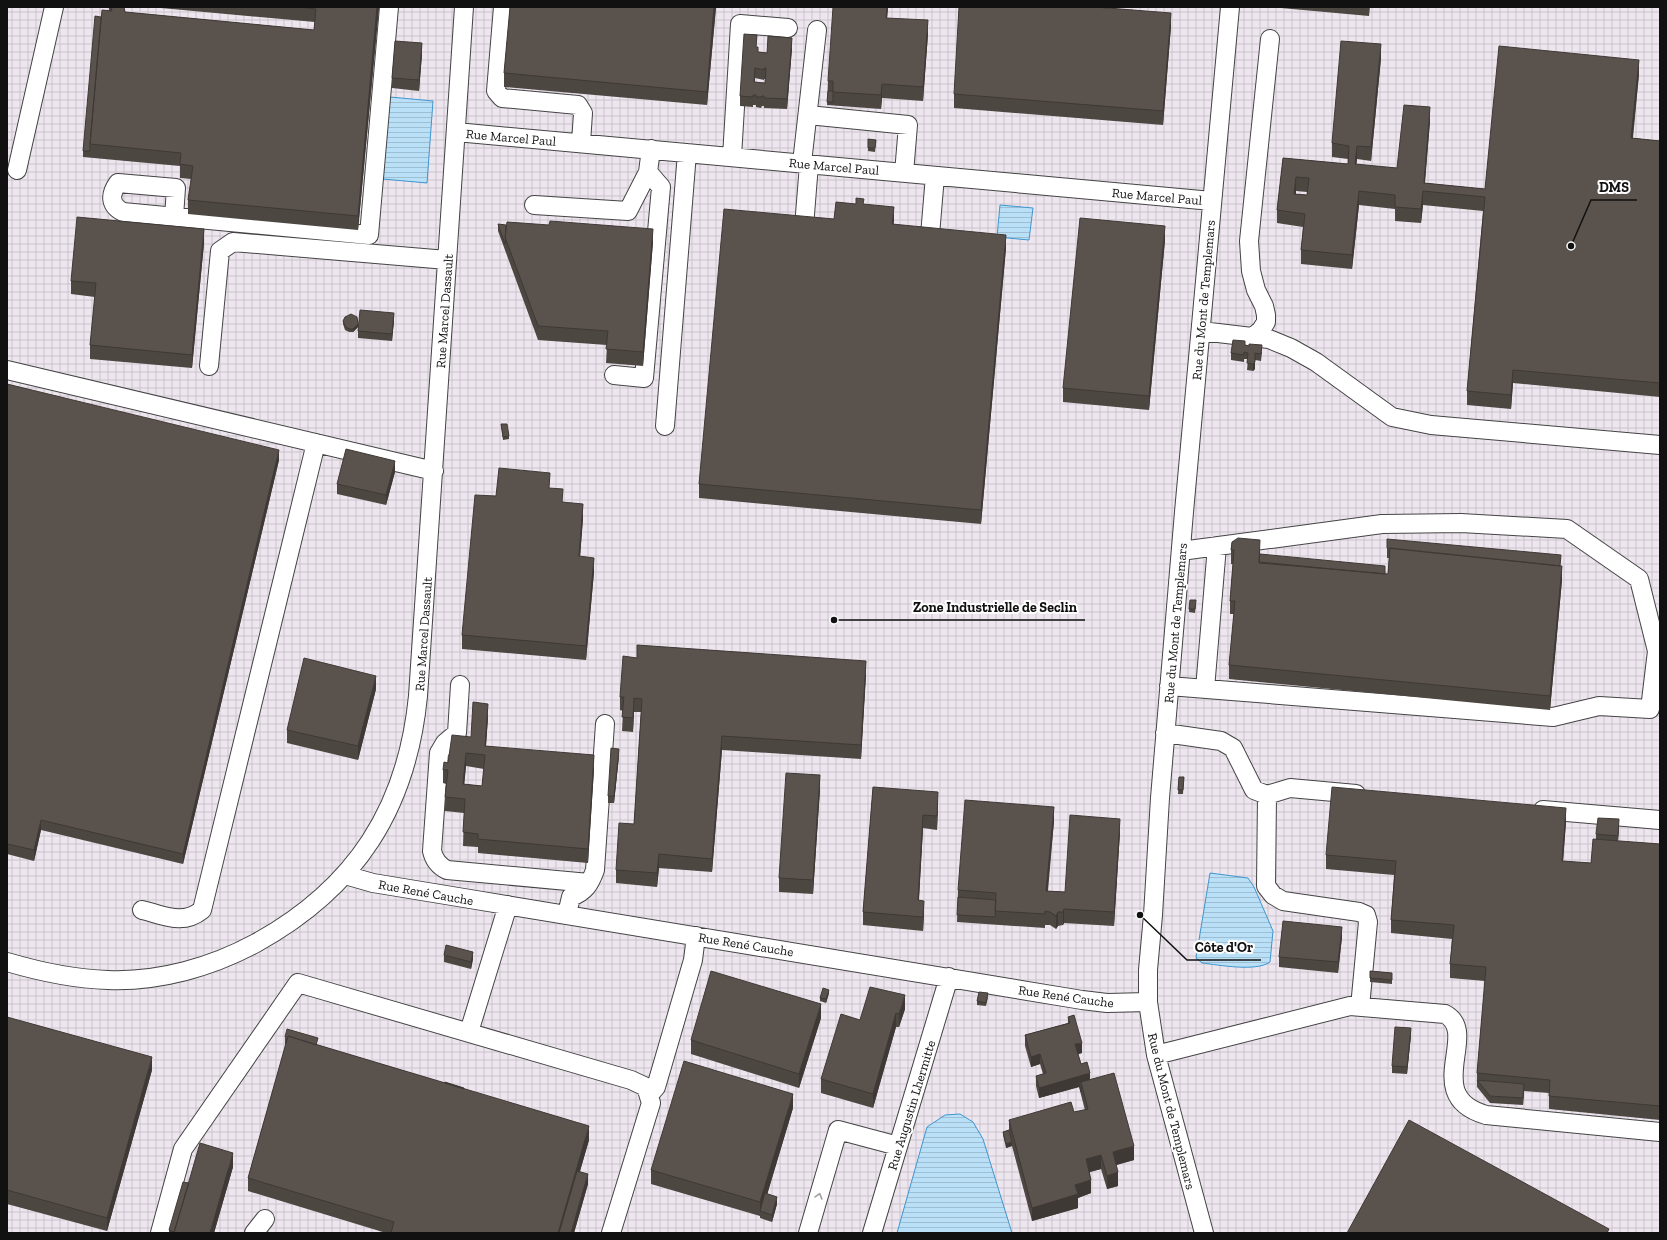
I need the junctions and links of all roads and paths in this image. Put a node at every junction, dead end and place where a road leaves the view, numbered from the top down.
1 (54, 7) edge
2 (389, 7) edge
3 (464, 7) edge
4 (503, 7) edge
5 (1230, 7) edge
6 (788, 28) dead end
7 (817, 30) dead end
8 (1270, 39) dead end
9 (808, 115) junction
10 (456, 132) junction
11 (581, 143) junction
12 (650, 150) junction
13 (687, 153) junction
14 (732, 157) junction
15 (806, 164) junction
16 (17, 170) dead end
17 (648, 172) junction
18 (904, 173) junction
19 (935, 176) junction
20 (1212, 201) junction
21 (534, 206) dead end
22 (174, 217) dead end
23 (804, 226) edge
24 (930, 236) edge
25 (447, 260) junction
26 (1201, 331) junction
27 (1253, 337) junction
28 (209, 366) dead end
29 (7, 370) edge
30 (614, 375) dead end
31 (665, 426) dead end
32 (316, 443) junction
33 (1660, 445) edge
34 (434, 471) junction
35 (1217, 546) junction
36 (1181, 551) junction
37 (460, 686) dead end
38 (1169, 686) junction
39 (1206, 689) junction
40 (605, 724) dead end
41 (1165, 733) junction
42 (1267, 795) junction
43 (1376, 796) edge
44 (1526, 808) edge
45 (1660, 820) edge
46 (472, 873) junction
47 (345, 875) junction
48 (590, 883) junction
49 (470, 899) junction
50 (508, 905) junction
51 (142, 910) dead end
52 (567, 914) junction
53 (696, 936) junction
54 (7, 962) edge
55 (949, 977) junction
56 (1148, 1002) junction
57 (1360, 1007) junction
58 (469, 1032) junction
59 (1156, 1055) junction
60 (649, 1095) junction
61 (1660, 1132) edge
62 (898, 1146) junction
63 (265, 1219) dead end
64 (160, 1233) edge
65 (254, 1233) edge
66 (611, 1233) edge
67 (808, 1233) edge
68 (872, 1233) edge
69 (1204, 1233) edge

1 - 16 street
2 - 22 street
3 - 10 street, Rue Marcel Dassault
4 - 11 street
5 - 20 street, Rue du Mont de Templemars
6 - 14 street
7 - 9 street
8 - 27 street
9 - 15 street
9 - 18 street
10 - 11 street, Rue Marcel Paul
10 - 25 street, Rue Marcel Dassault
11 - 12 street, Rue Marcel Paul
12 - 13 street, Rue Marcel Paul
12 - 17 street
13 - 14 street, Rue Marcel Paul
13 - 31 street
14 - 15 street, Rue Marcel Paul
15 - 18 street, Rue Marcel Paul
15 - 23 street
17 - 21 street
17 - 30 street
18 - 19 street, Rue Marcel Paul
19 - 20 street, Rue Marcel Paul
19 - 24 street
20 - 26 street, Rue du Mont de Templemars
25 - 28 street
25 - 34 street, Rue Marcel Dassault
26 - 27 street
26 - 36 street, Rue du Mont de Templemars
27 - 33 street
29 - 32 street
32 - 34 street
32 - 51 street
34 - 47 street, Rue Marcel Dassault
35 - 36 street
35 - 39 street
35 - 39 street
36 - 38 street, Rue du Mont de Templemars
37 - 46 street
38 - 39 street
38 - 41 street, Rue du Mont de Templemars
40 - 48 street
41 - 42 street
41 - 56 street, Rue du Mont de Templemars
42 - 43 street
42 - 57 street
44 - 45 street
46 - 48 street
46 - 49 street
47 - 49 street, Rue René Cauche
47 - 54 street, Rue Marcel Dassault
48 - 52 street
49 - 50 street, Rue René Cauche
50 - 52 street, Rue René Cauche
50 - 58 street
52 - 53 street, Rue René Cauche
53 - 55 street, Rue René Cauche
53 - 60 street
55 - 56 street, Rue René Cauche
55 - 62 street, Rue Augustin Lhermitte
56 - 59 street, Rue du Mont de Templemars
57 - 59 street
57 - 61 street
58 - 60 street
58 - 64 street
59 - 69 street, Rue du Mont de Templemars
60 - 66 street
67 -> 62 street
62 - 68 street, Rue Augustin Lhermitte
63 - 65 street

